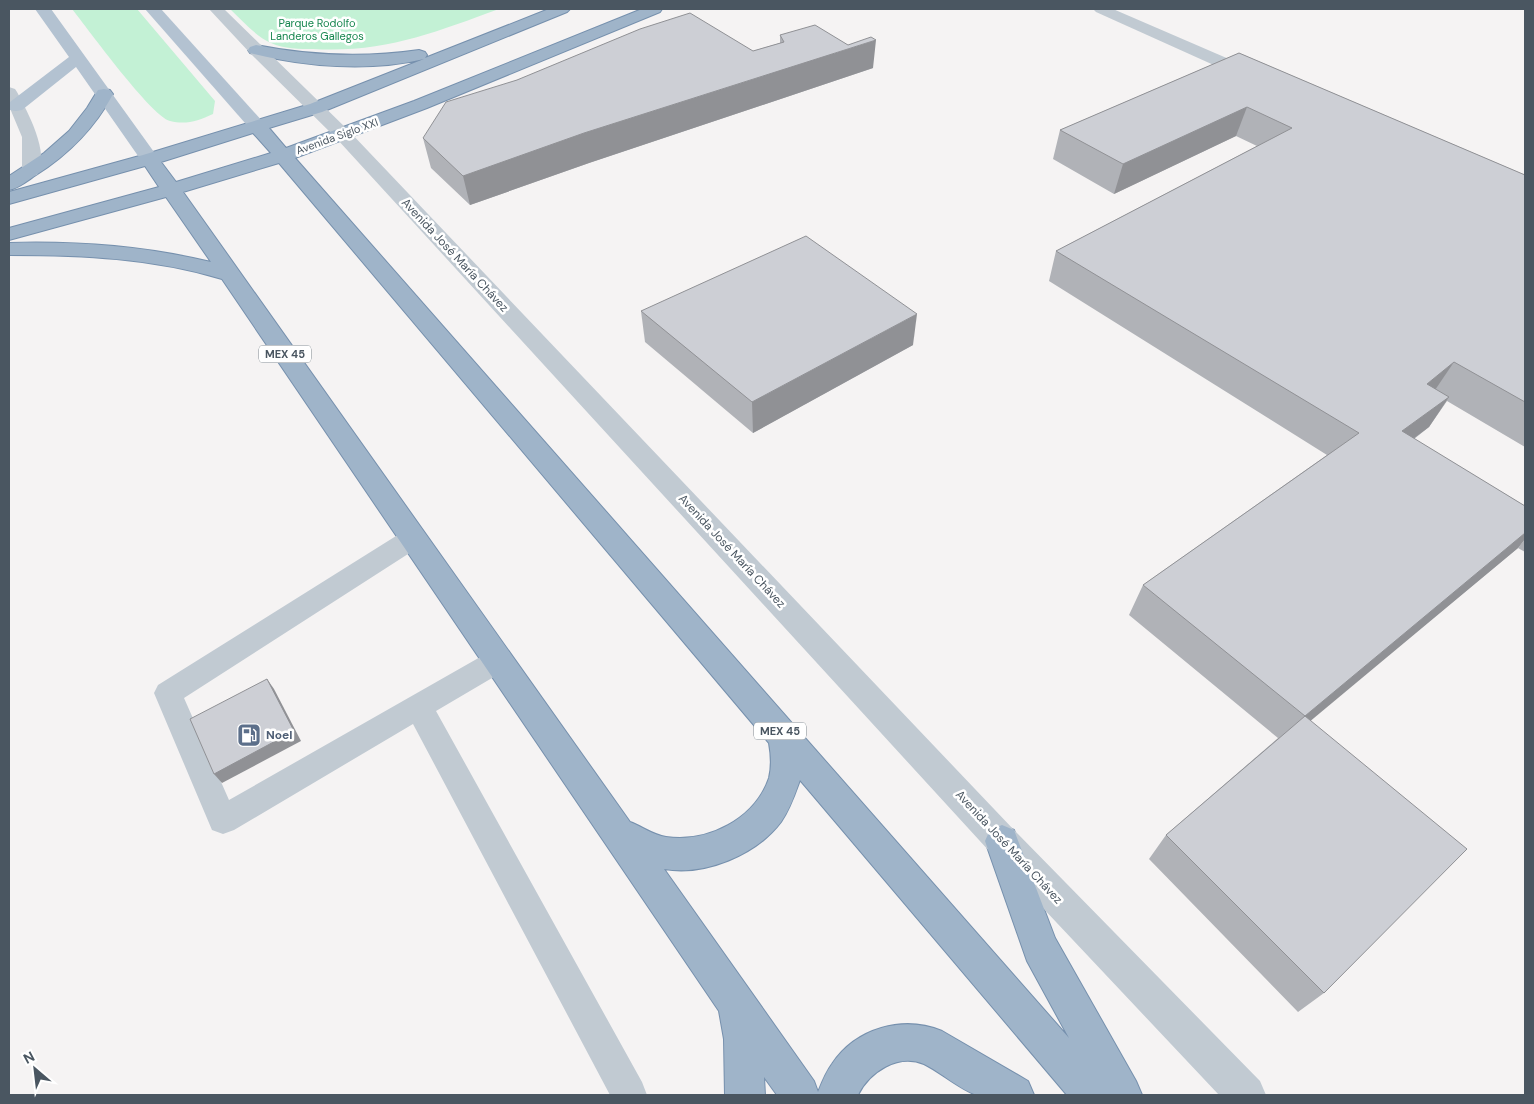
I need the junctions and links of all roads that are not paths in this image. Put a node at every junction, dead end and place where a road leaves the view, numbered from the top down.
1 (43, 9) edge
2 (154, 9) edge
3 (216, 9) edge
4 (562, 9) edge
5 (654, 9) edge
6 (1101, 9) edge
7 (465, 46) junction
8 (256, 50) junction
9 (78, 58) junction
10 (1264, 81) edge
11 (104, 94) junction
12 (12, 99) edge
13 (316, 108) junction
14 (258, 127) junction
15 (343, 134) junction
16 (282, 156) junction
17 (150, 159) junction
18 (32, 170) junction
19 (9, 184) edge
20 (170, 189) junction
21 (9, 198) edge
22 (9, 234) edge
23 (9, 249) edge
24 (231, 275) junction
25 (413, 538) junction
26 (499, 660) junction
27 (418, 706) junction
28 (784, 735) junction
29 (621, 834) junction
30 (1002, 841) junction
31 (736, 1002) junction
32 (630, 1095) edge
33 (744, 1095) edge
34 (800, 1095) edge
35 (837, 1095) edge
36 (1014, 1095) edge
37 (1093, 1095) edge
38 (1122, 1095) edge
39 (1246, 1095) edge

1 - 9 main road, MEX 45
2 - 14 main road, MEX 45
3 - 8 street, Avenida José María Chávez
4 - 7 highway
5 - 15 highway, Avenida Siglo XXI
6 - 10 street
7 - 8 highway
7 - 13 highway
8 - 13 street, Avenida José María Chávez
9 - 11 main road, MEX 45
9 - 12 main road
11 - 17 main road, MEX 45
11 - 18 highway
12 - 18 lane
13 - 14 highway
13 - 15 street, Avenida José María Chávez
14 - 16 highway, MEX 45
14 - 17 highway
15 - 16 highway, Avenida Siglo XXI
15 - 30 street, Avenida José María Chávez
16 - 20 highway, Avenida Siglo XXI
16 - 28 highway, MEX 45
17 - 20 highway, MEX 45
17 - 21 highway
18 - 19 highway
20 - 22 highway, Avenida Siglo XXI
20 - 24 highway, MEX 45
23 - 24 highway
24 - 25 highway, MEX 45
25 - 26 highway, MEX 45
25 - 27 lane
26 - 27 lane
26 - 29 highway, MEX 45
27 - 32 lane
28 - 29 highway
28 - 37 highway, MEX 45
29 - 31 highway, MEX 45
30 - 38 highway
30 - 39 street, Avenida José María Chávez
31 - 33 highway
31 - 34 highway, MEX 45
35 - 36 highway

